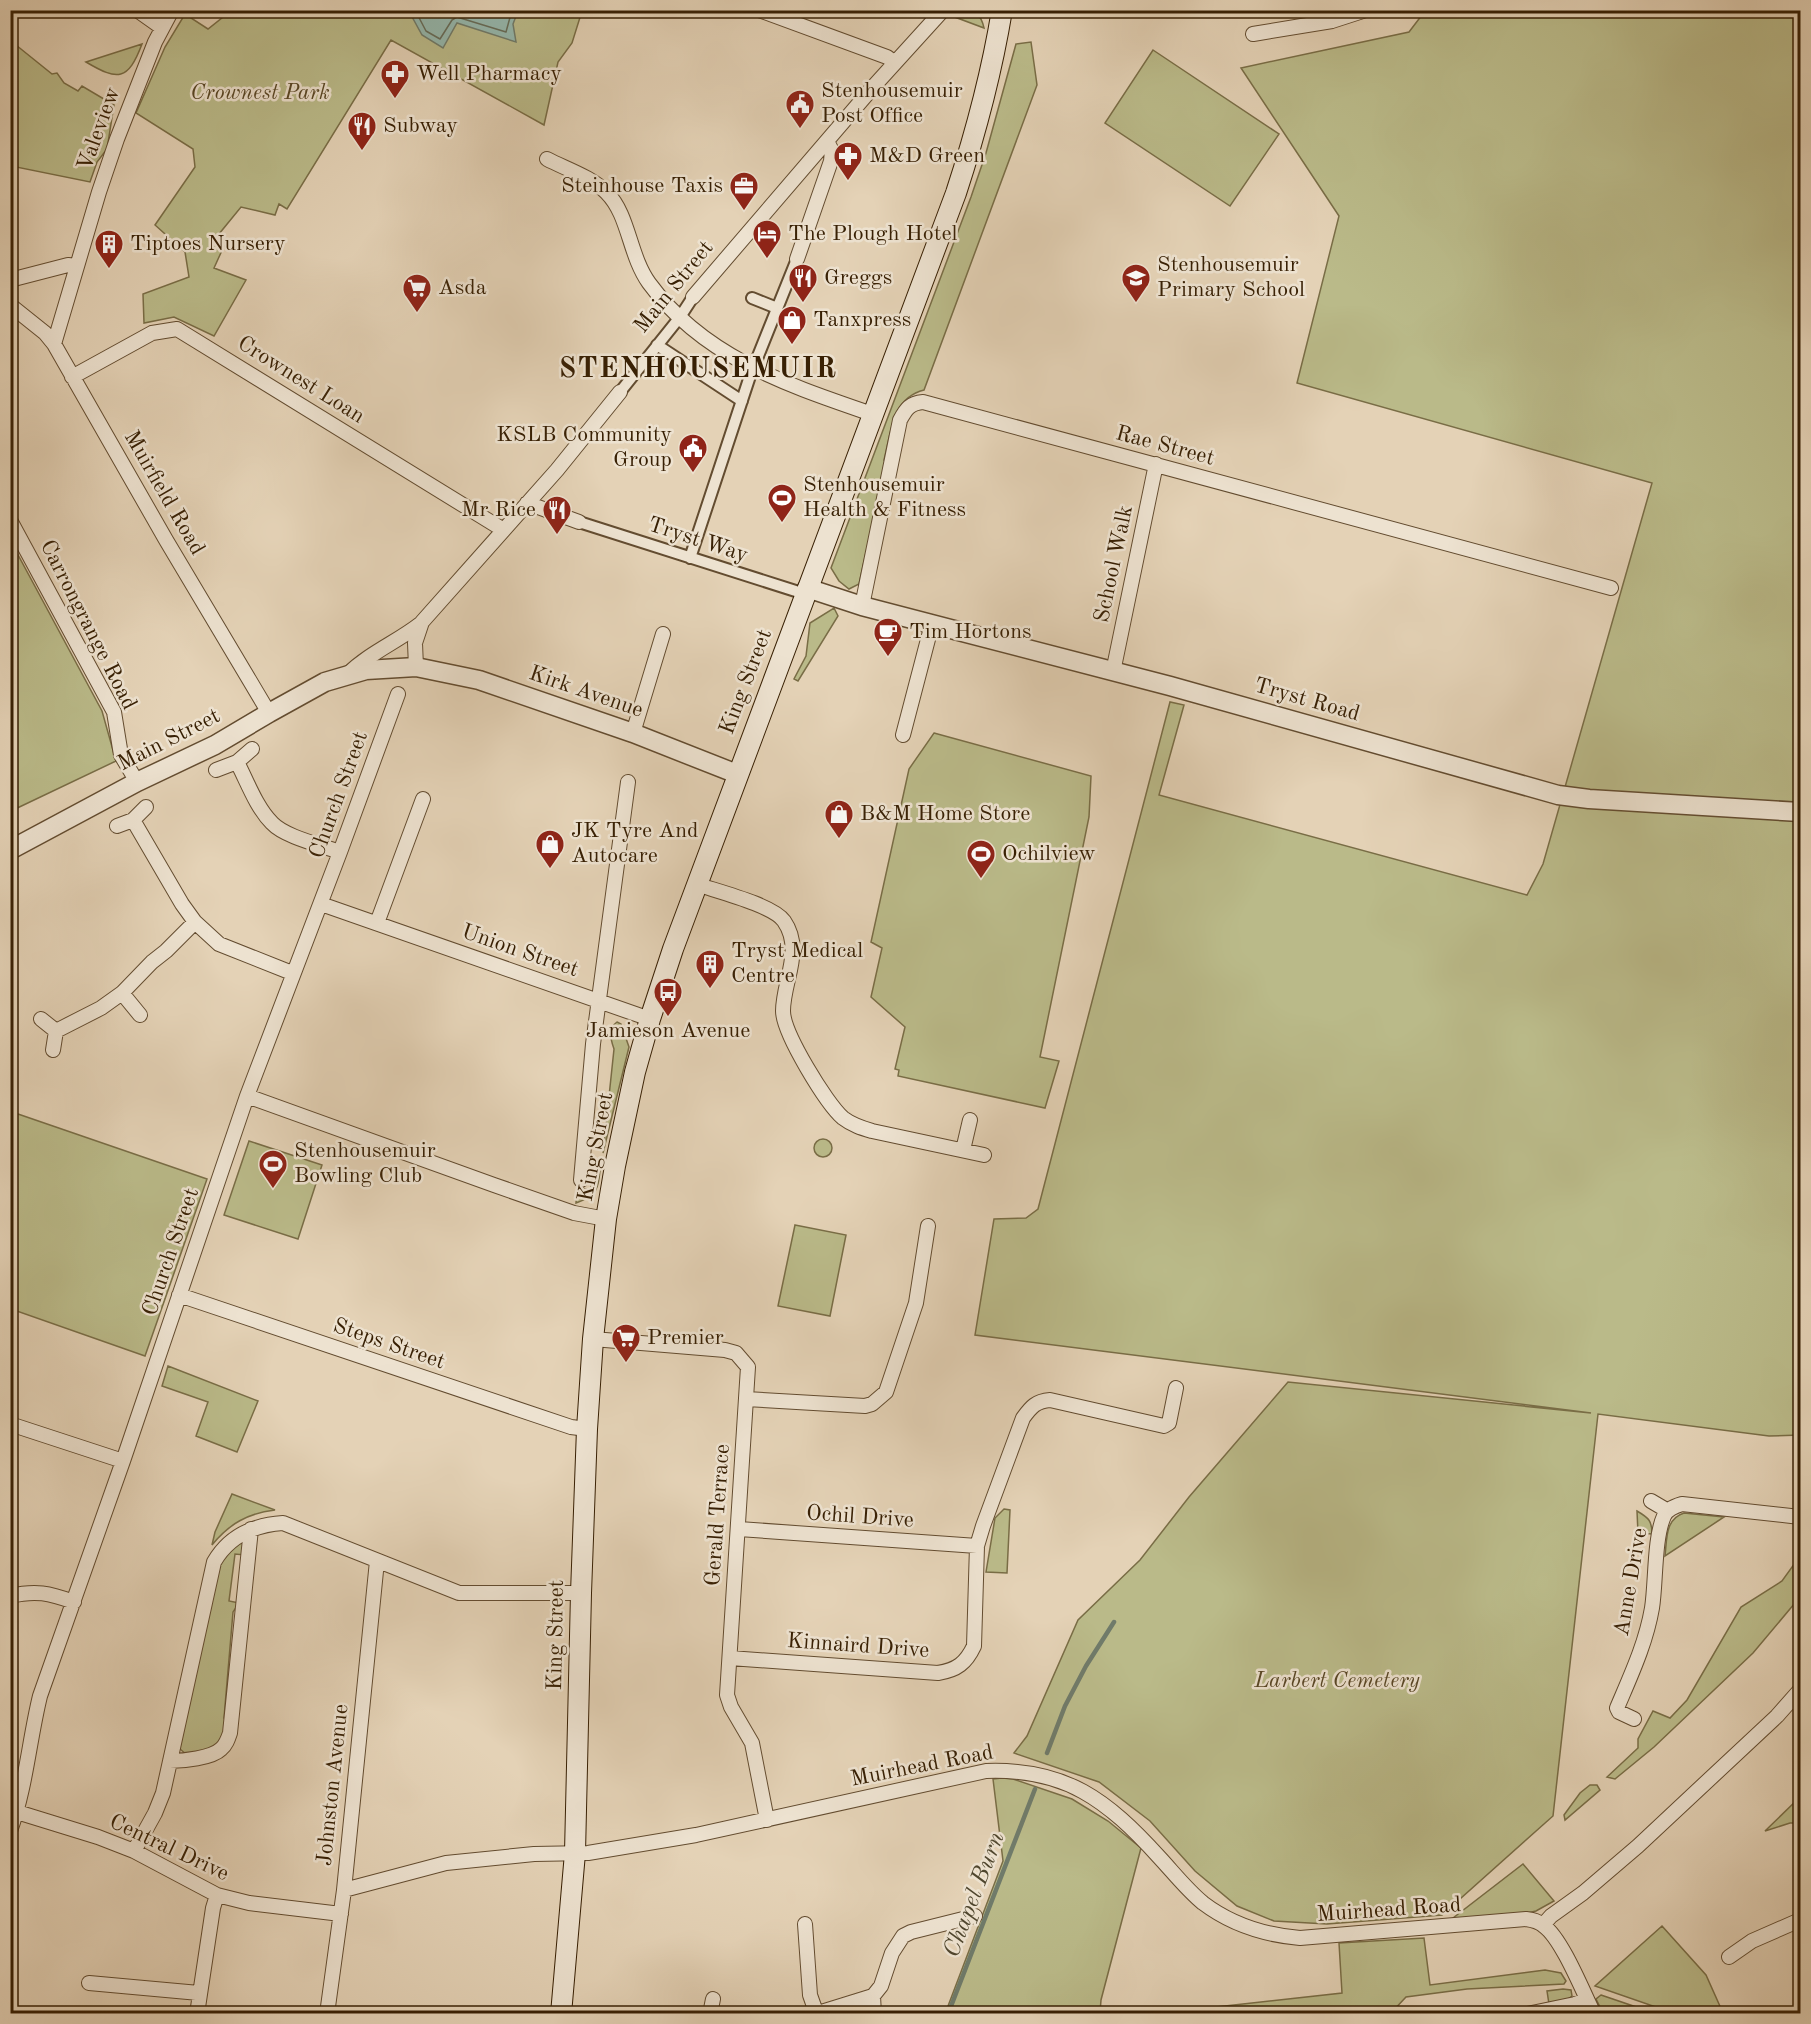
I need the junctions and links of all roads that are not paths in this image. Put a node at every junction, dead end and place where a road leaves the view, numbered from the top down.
1 (137, 10) edge
2 (172, 10) edge
3 (759, 10) edge
4 (943, 10) edge
5 (1002, 10) edge
6 (1366, 10) edge
7 (161, 27) junction
8 (1253, 34) dead end
9 (895, 63) junction
10 (827, 141) junction
11 (547, 159) dead end
12 (797, 259) joint
13 (77, 266) junction
14 (10, 280) edge
15 (693, 297) joint
16 (752, 298) dead end
17 (10, 305) edge
18 (777, 308) junction
19 (680, 317) junction
20 (54, 344) junction
21 (657, 345) junction
22 (753, 369) junction
23 (72, 377) junction
24 (620, 392) joint
25 (742, 401) junction
26 (872, 414) junction
27 (1156, 464) junction
28 (527, 503) junction
29 (10, 520) edge
30 (579, 522) joint
31 (502, 529) junction
32 (690, 558) junction
33 (1611, 588) dead end
34 (806, 591) junction
35 (862, 606) junction
36 (422, 622) junction
37 (932, 624) junction
38 (663, 634) dead end
39 (416, 668) junction
40 (1113, 672) junction
41 (348, 674) junction
42 (398, 694) dead end
43 (269, 713) junction
44 (633, 733) junction
45 (903, 735) dead end
46 (252, 749) dead end
47 (237, 762) junction
48 (216, 770) dead end
49 (737, 774) junction
50 (137, 782) junction
51 (628, 782) dead end
52 (423, 799) dead end
53 (146, 807) dead end
54 (1800, 812) edge
55 (134, 820) junction
56 (117, 826) dead end
57 (10, 850) edge
58 (340, 852) junction
59 (696, 884) junction
60 (321, 904) junction
61 (195, 922) junction
62 (376, 923) junction
63 (292, 973) junction
64 (122, 993) junction
65 (598, 1001) junction
66 (140, 1015) dead end
67 (41, 1019) dead end
68 (650, 1019) junction
69 (56, 1031) junction
70 (53, 1050) dead end
71 (247, 1096) junction
72 (970, 1120) dead end
73 (963, 1150) junction
74 (984, 1155) dead end
75 (581, 1180) dead end
76 (606, 1219) junction
77 (928, 1226) dead end
78 (179, 1295) junction
79 (593, 1339) junction
80 (1176, 1388) dead end
81 (747, 1399) junction
82 (10, 1424) edge
83 (587, 1429) junction
84 (123, 1461) junction
85 (1651, 1501) dead end
86 (1668, 1511) junction
87 (1800, 1517) edge
88 (251, 1529) junction
89 (739, 1529) junction
90 (977, 1546) junction
91 (377, 1561) junction
92 (581, 1593) junction
93 (10, 1596) edge
94 (74, 1602) junction
95 (730, 1658) junction
96 (1800, 1690) edge
97 (1634, 1719) dead end
98 (170, 1761) junction
99 (17, 1812) junction
100 (767, 1820) junction
101 (10, 1831) edge
102 (134, 1851) junction
103 (575, 1853) junction
104 (344, 1890) junction
105 (217, 1895) junction
106 (340, 1914) junction
107 (975, 1916) dead end
108 (1800, 1920) edge
109 (805, 1924) dead end
110 (1543, 1924) junction
111 (1729, 1957) dead end
112 (89, 1983) dead end
113 (199, 1993) junction
114 (873, 1996) junction
115 (713, 1999) dead end
116 (1587, 2000) junction
117 (197, 2013) edge
118 (327, 2013) edge
119 (561, 2013) edge
120 (710, 2013) edge
121 (815, 2013) edge
122 (874, 2013) edge
123 (1527, 2013) edge
124 (1594, 2013) edge

1 - 7 street
2 - 7 street, Valeview
3 - 9 street
4 - 9 street, Main Street
5 - 26 main road, King Street
6 - 8 street
7 - 13 street, Valeview
9 - 10 street, Main Street
10 - 12 street
10 - 15 street, Main Street
11 - 19 street
12 - 18 street
13 - 14 street
13 - 20 street, Valeview
15 - 19 street, Main Street
16 - 18 street
17 - 20 street, Muirfield Road
18 - 22 street
19 - 21 street, Main Street
19 - 22 street
20 - 23 street, Muirfield Road
21 - 24 street, Main Street
21 - 25 street
22 - 25 street
22 - 26 street
23 - 31 street, Crownest Loan
23 - 43 street, Muirfield Road
24 - 28 street, Main Street
25 - 32 street
26 - 34 main road, King Street
27 - 33 street, Rae Street
27 - 35 street, Rae Street
27 - 40 street, School Walk
28 - 30 street
28 - 31 street, Main Street
29 - 50 street, Carrongrange Road
30 - 32 street, Tryst Way
31 - 36 street, Main Street
32 - 34 street, Tryst Way
34 - 35 street, Tryst Road
34 - 49 main road, King Street
35 - 37 street, Tryst Road
36 - 39 street, Main Street
36 - 41 street, Main Street
37 - 40 street, Tryst Road
37 - 45 street
38 - 44 street
39 - 41 street, Main Street
39 - 44 street, Kirk Avenue
40 - 54 street, Tryst Road
41 - 43 street, Main Street
42 - 58 street, Church Street
43 - 50 street, Main Street
44 - 49 street, Kirk Avenue
46 - 47 street
47 - 48 street
47 - 58 street
49 - 59 main road, King Street
50 - 57 street, Main Street
51 - 65 street, King Street
52 - 62 street
53 - 55 street
55 - 56 street
55 - 61 street
58 - 60 street, Church Street
59 - 68 main road, King Street
59 - 73 street
60 - 62 street, Union Street
60 - 63 street, Church Street
61 - 63 street
61 - 64 street
62 - 65 street, Union Street
63 - 71 street, Church Street
64 - 66 street
64 - 69 street
65 - 68 street, Union Street
65 - 75 street, King Street
67 - 69 street
68 - 76 main road, King Street
69 - 70 street
71 - 76 street
71 - 78 street, Church Street
72 - 73 street
73 - 74 street
76 - 79 main road, King Street
77 - 81 street
78 - 83 street, Steps Street
78 - 84 street, Church Street
79 - 81 street, Gerald Terrace
79 - 83 main road, King Street
80 - 90 street, Kinnaird Drive
81 - 89 street, Gerald Terrace
82 - 84 street
83 - 92 main road, King Street
84 - 94 street, Church Street
85 - 86 street, Anne Drive
86 - 87 street, Anne Drive
86 - 97 street, Anne Drive
88 - 91 street
88 - 98 street
88 - 98 street
89 - 90 street, Ochil Drive
89 - 95 street, Gerald Terrace
90 - 95 street, Kinnaird Drive
91 - 92 street
91 - 104 street, Johnston Avenue
92 - 103 main road, King Street
93 - 94 street
94 - 99 street, Church Street
95 - 100 street, Gerald Terrace
96 - 110 street
98 - 102 street
99 - 101 street, Church Street
99 - 102 street, Central Drive
100 - 103 street, Muirhead Road
100 - 110 street, Muirhead Road
102 - 105 street, Central Drive
103 - 104 street, Muirhead Road
103 - 119 main road, King Street
104 - 106 street, Johnston Avenue
105 - 106 street, Central Drive
105 - 113 street
106 - 118 street, Johnston Avenue
107 - 114 street
108 - 111 street
109 - 121 street
110 - 116 street
112 - 113 street
113 - 117 street
114 - 121 street
114 - 122 street
115 - 120 street
116 - 123 street
116 - 124 street

